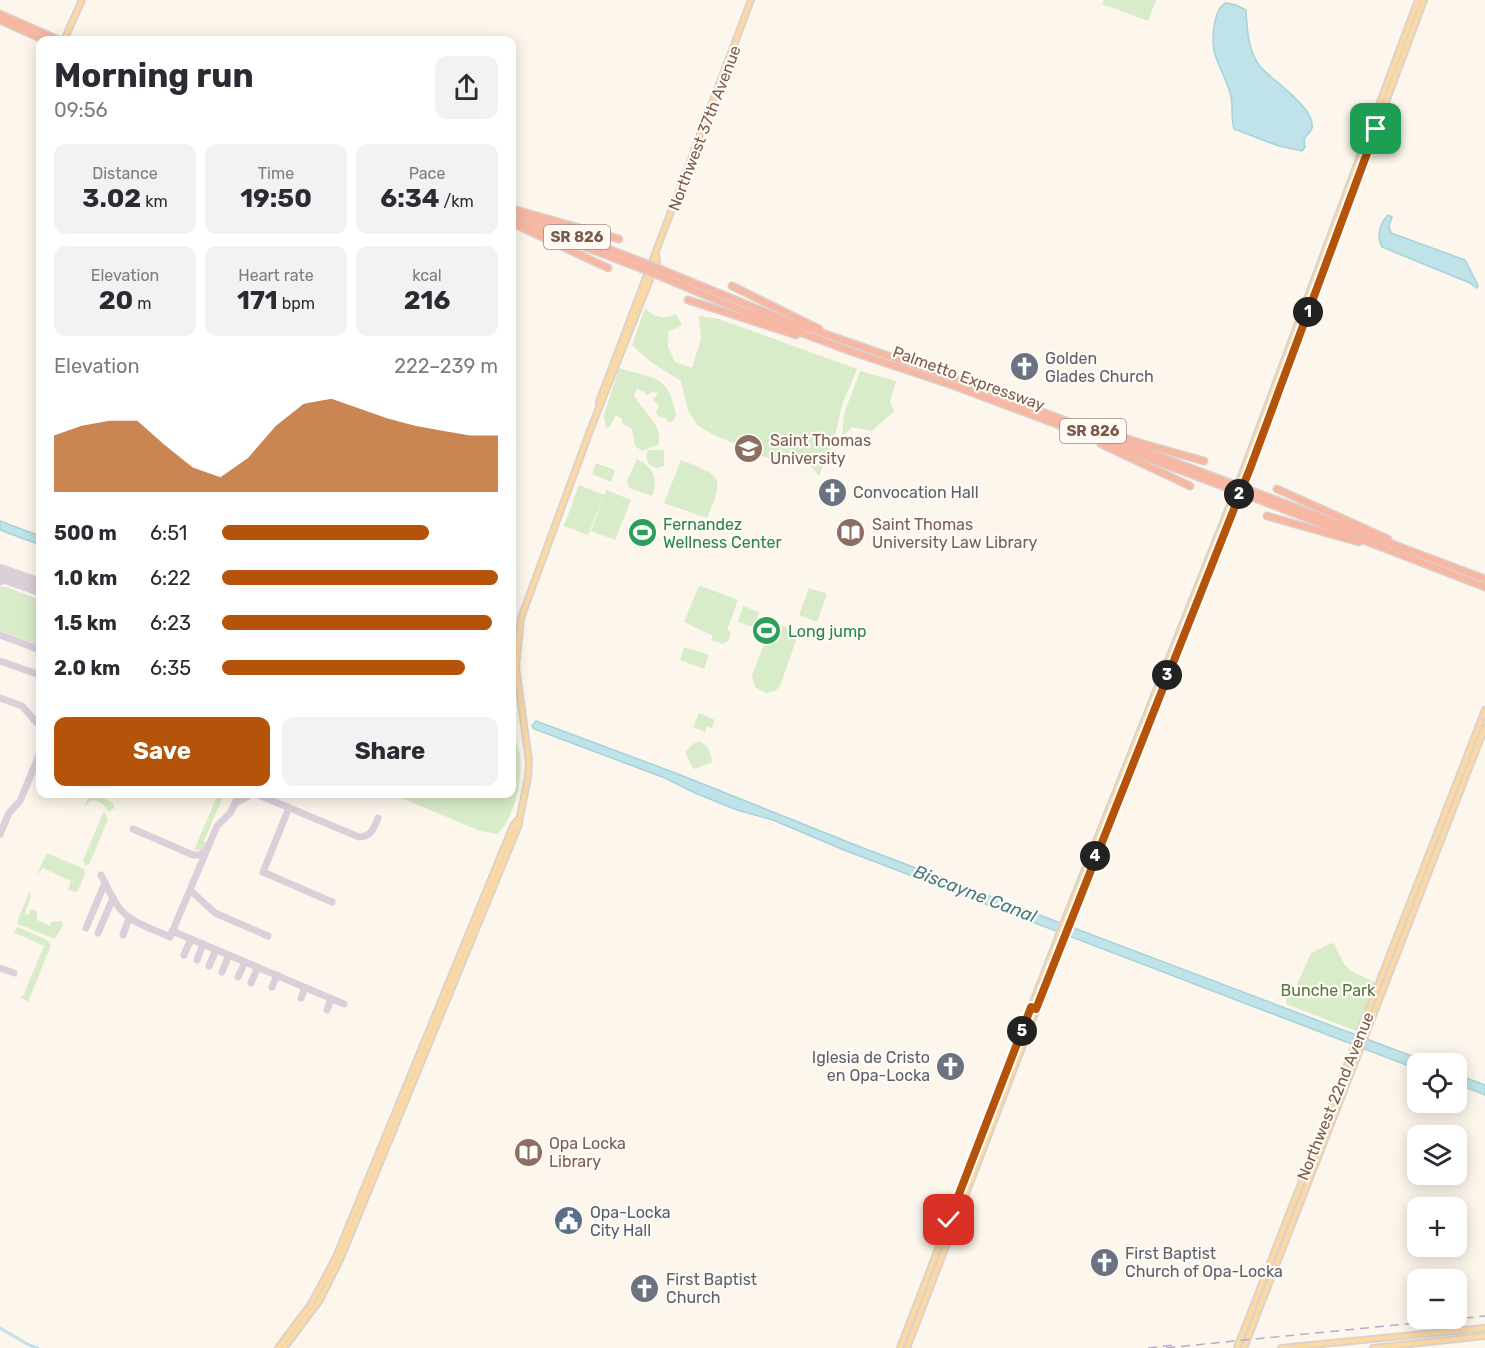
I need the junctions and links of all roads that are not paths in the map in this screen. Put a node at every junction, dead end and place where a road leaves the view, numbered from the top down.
1 (82, 0) edge
2 (752, 0) edge
3 (1418, 0) edge
4 (1424, 0) edge
5 (0, 14) edge
6 (0, 20) edge
7 (36, 36) edge
8 (49, 36) edge
9 (66, 36) edge
10 (1404, 36) junction
11 (1407, 46) junction
12 (1400, 47) junction
13 (1403, 57) junction
14 (516, 211) edge
15 (516, 212) edge
16 (516, 222) edge
17 (516, 223) edge
18 (619, 239) dead end
19 (641, 265) junction
20 (608, 268) dead end
21 (661, 273) junction
22 (732, 286) dead end
23 (688, 300) dead end
24 (1308, 304) junction
25 (841, 341) junction
26 (1290, 344) junction
27 (850, 351) junction
28 (1292, 356) junction
29 (933, 375) junction
30 (953, 382) junction
31 (1273, 388) junction
32 (1269, 399) junction
33 (1275, 399) junction
34 (1271, 411) junction
35 (1053, 416) junction
36 (1077, 431) junction
37 (1204, 461) dead end
38 (1229, 485) junction
39 (1190, 486) dead end
40 (1277, 489) dead end
41 (1248, 493) junction
42 (1268, 516) dead end
43 (1388, 550) junction
44 (1418, 554) junction
45 (1485, 579) edge
46 (1485, 587) edge
47 (1165, 673) junction
48 (1485, 710) edge
49 (1485, 727) edge
50 (1119, 781) junction
51 (1113, 810) junction
52 (521, 814) junction
53 (1067, 922) junction
54 (1034, 1008) junction
55 (1363, 1036) junction
56 (1358, 1048) junction
57 (908, 1328) junction
58 (1485, 1328) edge
59 (1485, 1336) edge
60 (911, 1337) junction
61 (1302, 1346) junction
62 (278, 1348) edge
63 (284, 1348) edge
64 (900, 1348) edge
65 (907, 1348) edge
66 (1237, 1348) edge
67 (1244, 1348) edge
68 (1281, 1348) edge
69 (1294, 1348) edge
70 (1373, 1348) edge

1 - 9 main road
2 - 52 main road, Northwest 37th Avenue
3 - 10 main road
4 - 11 main road
5 - 8 highway
6 - 7 highway
10 - 11 main road
10 - 12 main road
11 - 13 main road
12 - 13 main road
12 - 24 main road
13 - 24 main road
14 - 18 highway
15 - 19 highway, Palmetto Expressway / SR 826
16 - 19 highway, Palmetto Expressway / SR 826
17 - 20 highway
19 - 21 highway, Palmetto Expressway / SR 826, bridge
21 - 25 highway, Palmetto Expressway / SR 826
21 - 27 highway, Palmetto Expressway / SR 826
22 - 25 highway
23 - 27 highway
24 - 26 main road
24 - 28 main road
25 - 29 highway, Palmetto Expressway / SR 826
26 - 28 main road
26 - 31 main road
27 - 29 highway, Palmetto Expressway / SR 826
28 - 33 main road
29 - 30 highway, Palmetto Expressway / SR 826
30 - 35 highway, Palmetto Expressway / SR 826
30 - 36 highway, Palmetto Expressway / SR 826
31 - 32 main road
31 - 33 main road
32 - 34 main road
32 - 47 main road
33 - 34 main road
34 - 47 main road
35 - 37 highway
35 - 38 highway, Palmetto Expressway / SR 826
36 - 38 highway, Palmetto Expressway / SR 826
36 - 39 highway
38 - 41 highway, Palmetto Expressway / SR 826, bridge
40 - 44 highway
41 - 43 highway, Palmetto Expressway / SR 826
41 - 44 highway, Palmetto Expressway / SR 826
42 - 43 highway
43 - 46 highway, Palmetto Expressway / SR 826
44 - 45 highway, Palmetto Expressway / SR 826
47 - 50 main road
47 - 51 main road
48 - 55 main road, Northwest 22nd Avenue
49 - 55 main road, Northwest 22nd Avenue
50 - 51 main road
50 - 53 main road
51 - 53 main road
52 - 62 main road
52 - 63 main road
53 - 54 main road
54 - 57 main road
54 - 60 main road
55 - 56 main road, Northwest 22nd Avenue
56 - 66 main road, Northwest 22nd Avenue
56 - 67 main road, Northwest 22nd Avenue
57 - 60 main road
57 - 64 main road
58 - 61 main road
59 - 70 main road
60 - 65 main road
61 - 68 main road
61 - 69 main road

